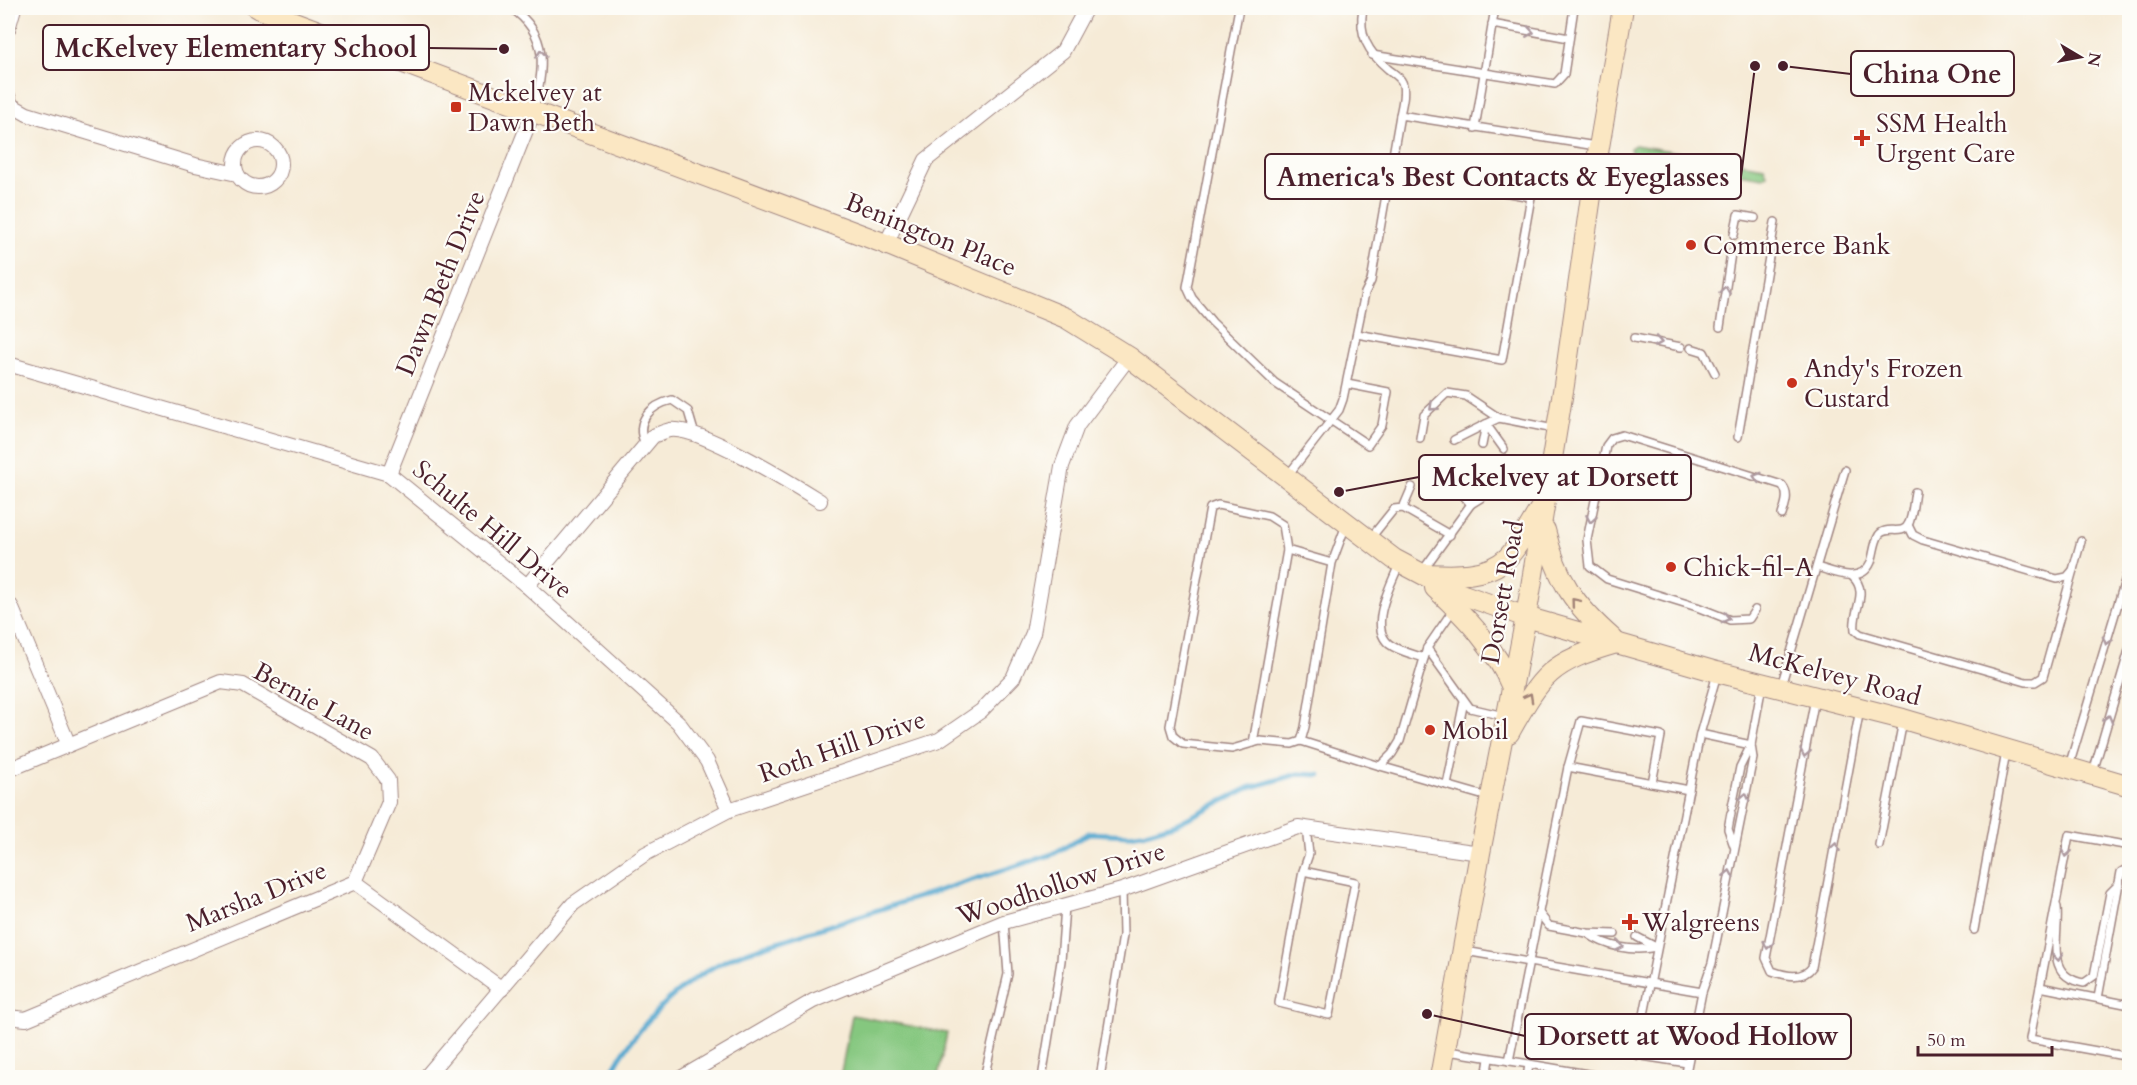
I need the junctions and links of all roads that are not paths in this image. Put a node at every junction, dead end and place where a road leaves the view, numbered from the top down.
1 (15, 8) edge
2 (257, 8) edge
3 (511, 8) edge
4 (1086, 8) edge
5 (1239, 8) edge
6 (1363, 8) edge
7 (1495, 8) edge
8 (1574, 8) edge
9 (1623, 8) edge
10 (1492, 24) junction
11 (8, 29) edge
12 (1569, 38) junction
13 (1372, 55) junction
14 (1484, 74) junction
15 (9, 103) edge
16 (534, 111) junction
17 (1400, 115) junction
18 (1475, 128) junction
19 (1599, 146) junction
20 (1392, 172) junction
21 (237, 174) dead end
22 (1755, 218) dead end
23 (1775, 222) dead end
24 (1734, 235) dead end
25 (886, 244) junction
26 (1731, 254) dead end
27 (1720, 327) dead end
28 (1357, 334) junction
29 (1634, 339) dead end
30 (1681, 346) dead end
31 (1690, 348) dead end
32 (1129, 357) junction
33 (8, 364) edge
34 (1714, 373) dead end
35 (1347, 384) junction
36 (1498, 418) junction
37 (1331, 420) junction
38 (1486, 424) junction
39 (1557, 430) junction
40 (695, 435) junction
41 (1738, 437) dead end
42 (1420, 438) dead end
43 (1454, 440) dead end
44 (1482, 445) dead end
45 (646, 446) junction
46 (1504, 449) dead end
47 (1845, 470) dead end
48 (389, 474) junction
49 (1287, 477) junction
50 (1447, 479) dead end
51 (1475, 484) dead end
52 (1412, 487) dead end
53 (1497, 488) dead end
54 (1916, 492) dead end
55 (820, 501) dead end
56 (1471, 504) junction
57 (1403, 508) junction
58 (1544, 510) junction
59 (1782, 515) dead end
60 (1347, 523) junction
61 (1908, 525) junction
62 (1450, 535) junction
63 (1369, 540) junction
64 (2081, 541) dead end
65 (1287, 550) junction
66 (1332, 563) junction
67 (1400, 563) junction
68 (2130, 564) edge
69 (1817, 567) junction
70 (2073, 570) junction
71 (1420, 574) junction
72 (1852, 576) junction
73 (527, 586) junction
74 (11, 606) dead end
75 (1455, 607) junction
76 (1755, 610) dead end
77 (1526, 617) junction
78 (1617, 643) junction
79 (2130, 647) edge
80 (1427, 648) junction
81 (1424, 658) junction
82 (1717, 672) junction
83 (1771, 685) junction
84 (1512, 687) junction
85 (1816, 696) junction
86 (1464, 701) junction
87 (1860, 707) junction
88 (1507, 716) junction
89 (1903, 719) junction
90 (1700, 734) junction
91 (1300, 741) junction
92 (68, 743) junction
93 (1253, 743) junction
94 (1751, 745) junction
95 (1500, 748) junction
96 (2007, 749) junction
97 (1380, 766) junction
98 (1568, 767) junction
99 (2069, 768) junction
100 (8, 770) edge
101 (2092, 775) junction
102 (1652, 783) junction
103 (1447, 785) junction
104 (2130, 786) edge
105 (1689, 790) junction
106 (1491, 797) junction
107 (729, 810) junction
108 (1306, 828) junction
109 (1879, 844) dead end
110 (2130, 846) edge
111 (1734, 848) junction
112 (1480, 853) junction
113 (2130, 867) edge
114 (1303, 871) junction
115 (355, 882) junction
116 (2118, 885) junction
117 (1122, 890) junction
118 (2057, 899) junction
119 (1065, 906) junction
120 (1539, 913) junction
121 (1005, 922) junction
122 (1974, 930) dead end
123 (1587, 933) junction
124 (1615, 934) dead end
125 (1637, 937) dead end
126 (1656, 947) junction
127 (1463, 951) junction
128 (1528, 962) junction
129 (1649, 983) junction
130 (2040, 987) junction
131 (501, 989) junction
132 (1702, 992) junction
133 (2098, 998) junction
134 (2130, 1005) edge
135 (8, 1017) edge
136 (1445, 1050) junction
137 (2130, 1058) edge
138 (1489, 1059) junction
139 (1509, 1061) junction
140 (1687, 1063) junction
141 (1529, 1064) junction
142 (425, 1077) edge
143 (681, 1077) edge
144 (984, 1077) edge
145 (1042, 1077) edge
146 (1100, 1077) edge
147 (1440, 1077) edge
148 (1486, 1077) edge
149 (1527, 1077) edge
150 (1610, 1077) edge
151 (1684, 1077) edge

1 - 11 street
2 - 16 main road, Benington Place
16 -> 3 lane
4 - 25 street
5 - 37 lane
6 - 13 lane
7 - 10 lane
8 - 12 lane
9 - 19 main road, Dorsett Road
10 -> 12 lane
10 - 14 lane
12 - 14 lane
13 - 14 lane
13 - 17 lane
14 - 18 lane
15 - 21 street
16 - 25 main road, Benington Place
16 - 48 street, Dawn Beth Drive
17 - 18 lane
17 - 20 lane
18 - 19 lane
19 - 39 main road, Dorsett Road
20 - 28 lane
20 - 28 lane
22 - 24 lane
23 - 41 lane
25 - 32 main road, Benington Place
27 -> 26 lane
28 - 35 lane
29 -> 30 lane
31 - 34 lane
32 - 49 main road, Benington Place
32 - 107 street, Roth Hill Drive
33 - 48 street, Schulte Hill Drive
35 - 37 lane
35 - 37 lane
36 - 38 lane
36 - 39 lane
36 -> 42 lane
37 - 49 lane
38 - 43 lane
38 - 44 lane
38 - 46 lane
39 - 58 main road, Dorsett Road
40 - 45 street
40 - 45 lane
40 - 55 street
45 - 73 street
47 - 69 lane
48 - 73 street, Schulte Hill Drive
49 - 60 main road, Benington Place
50 - 56 lane
51 - 56 lane
52 - 57 lane
53 - 56 lane
54 - 61 lane
56 - 62 lane
57 - 62 lane
57 - 63 lane
58 - 71 main road
58 - 77 main road, Dorsett Road
78 -> 58 main road
59 -> 76 lane
60 - 63 main road, Benington Place
60 - 66 lane
61 - 70 lane
61 - 72 lane
62 - 71 lane
63 - 67 main road, Benington Place
64 - 70 lane
65 - 66 lane
65 - 93 lane
65 - 93 lane
66 - 91 lane
67 - 71 main road, Benington Place
67 - 81 lane
68 -> 99 lane
69 - 72 lane
69 - 83 lane
70 - 72 lane
71 - 75 main road
71 - 77 main road, Benington Place
73 - 107 street, Schulte Hill Drive
74 - 92 street
75 - 80 lane
75 - 84 main road
77 - 78 main road, McKelvey Road
77 - 84 main road, Dorsett Road
78 - 82 main road, McKelvey Road
95 -> 78 main road
101 -> 79 lane
80 - 81 lane
80 - 86 lane
81 - 97 lane
82 - 83 main road, McKelvey Road
82 - 90 lane
83 - 85 main road, McKelvey Road
83 - 94 lane
84 - 88 main road, Dorsett Road
85 - 87 main road, McKelvey Road
85 -> 87 lane
86 - 88 lane
86 - 103 lane
87 - 89 main road, McKelvey Road
88 - 95 main road, Dorsett Road
89 - 96 main road, McKelvey Road
89 - 109 lane
90 - 94 lane
90 - 105 lane
91 - 93 lane
91 - 97 lane
92 - 100 street, Bernie Lane
92 - 115 street, Bernie Lane
111 -> 94 lane
94 - 111 lane
95 - 106 main road, Dorsett Road
96 - 99 main road, McKelvey Road
96 - 122 lane
97 - 103 lane
98 - 102 lane
98 - 102 lane
98 - 120 lane
99 - 101 main road, McKelvey Road
101 - 104 main road, McKelvey Road
102 - 105 lane
103 - 106 lane
105 - 126 lane
106 - 112 main road, Dorsett Road
107 - 131 street, Roth Hill Drive
108 - 112 street, Woodhollow Drive
108 - 114 lane
108 - 117 street, Woodhollow Drive
110 -> 118 lane
132 -> 111 lane
112 - 127 main road, Dorsett Road
113 - 116 lane
114 - 114 lane
115 - 131 street, Marsha Drive
115 - 135 street, Marsha Drive
118 -> 116 lane
116 - 133 lane
117 - 119 street, Woodhollow Drive
117 - 146 lane
118 - 130 lane
119 - 121 street, Woodhollow Drive
119 - 145 lane
120 - 123 lane
120 - 128 lane
121 - 143 street, Woodhollow Drive
121 - 144 lane
123 - 124 lane
123 -> 126 lane
125 - 126 lane
126 - 129 lane
127 - 128 lane
127 - 136 main road, Dorsett Road
128 - 129 lane
128 - 139 lane
129 - 132 lane
129 - 140 lane
130 - 133 lane
130 - 137 lane
131 - 142 street, Roth Hill Drive
132 - 140 lane
133 - 134 lane
136 - 138 lane
136 - 147 main road, Dorsett Road
138 - 139 lane
138 - 148 lane
139 - 141 lane
140 - 151 lane
141 - 149 lane
141 - 150 lane

